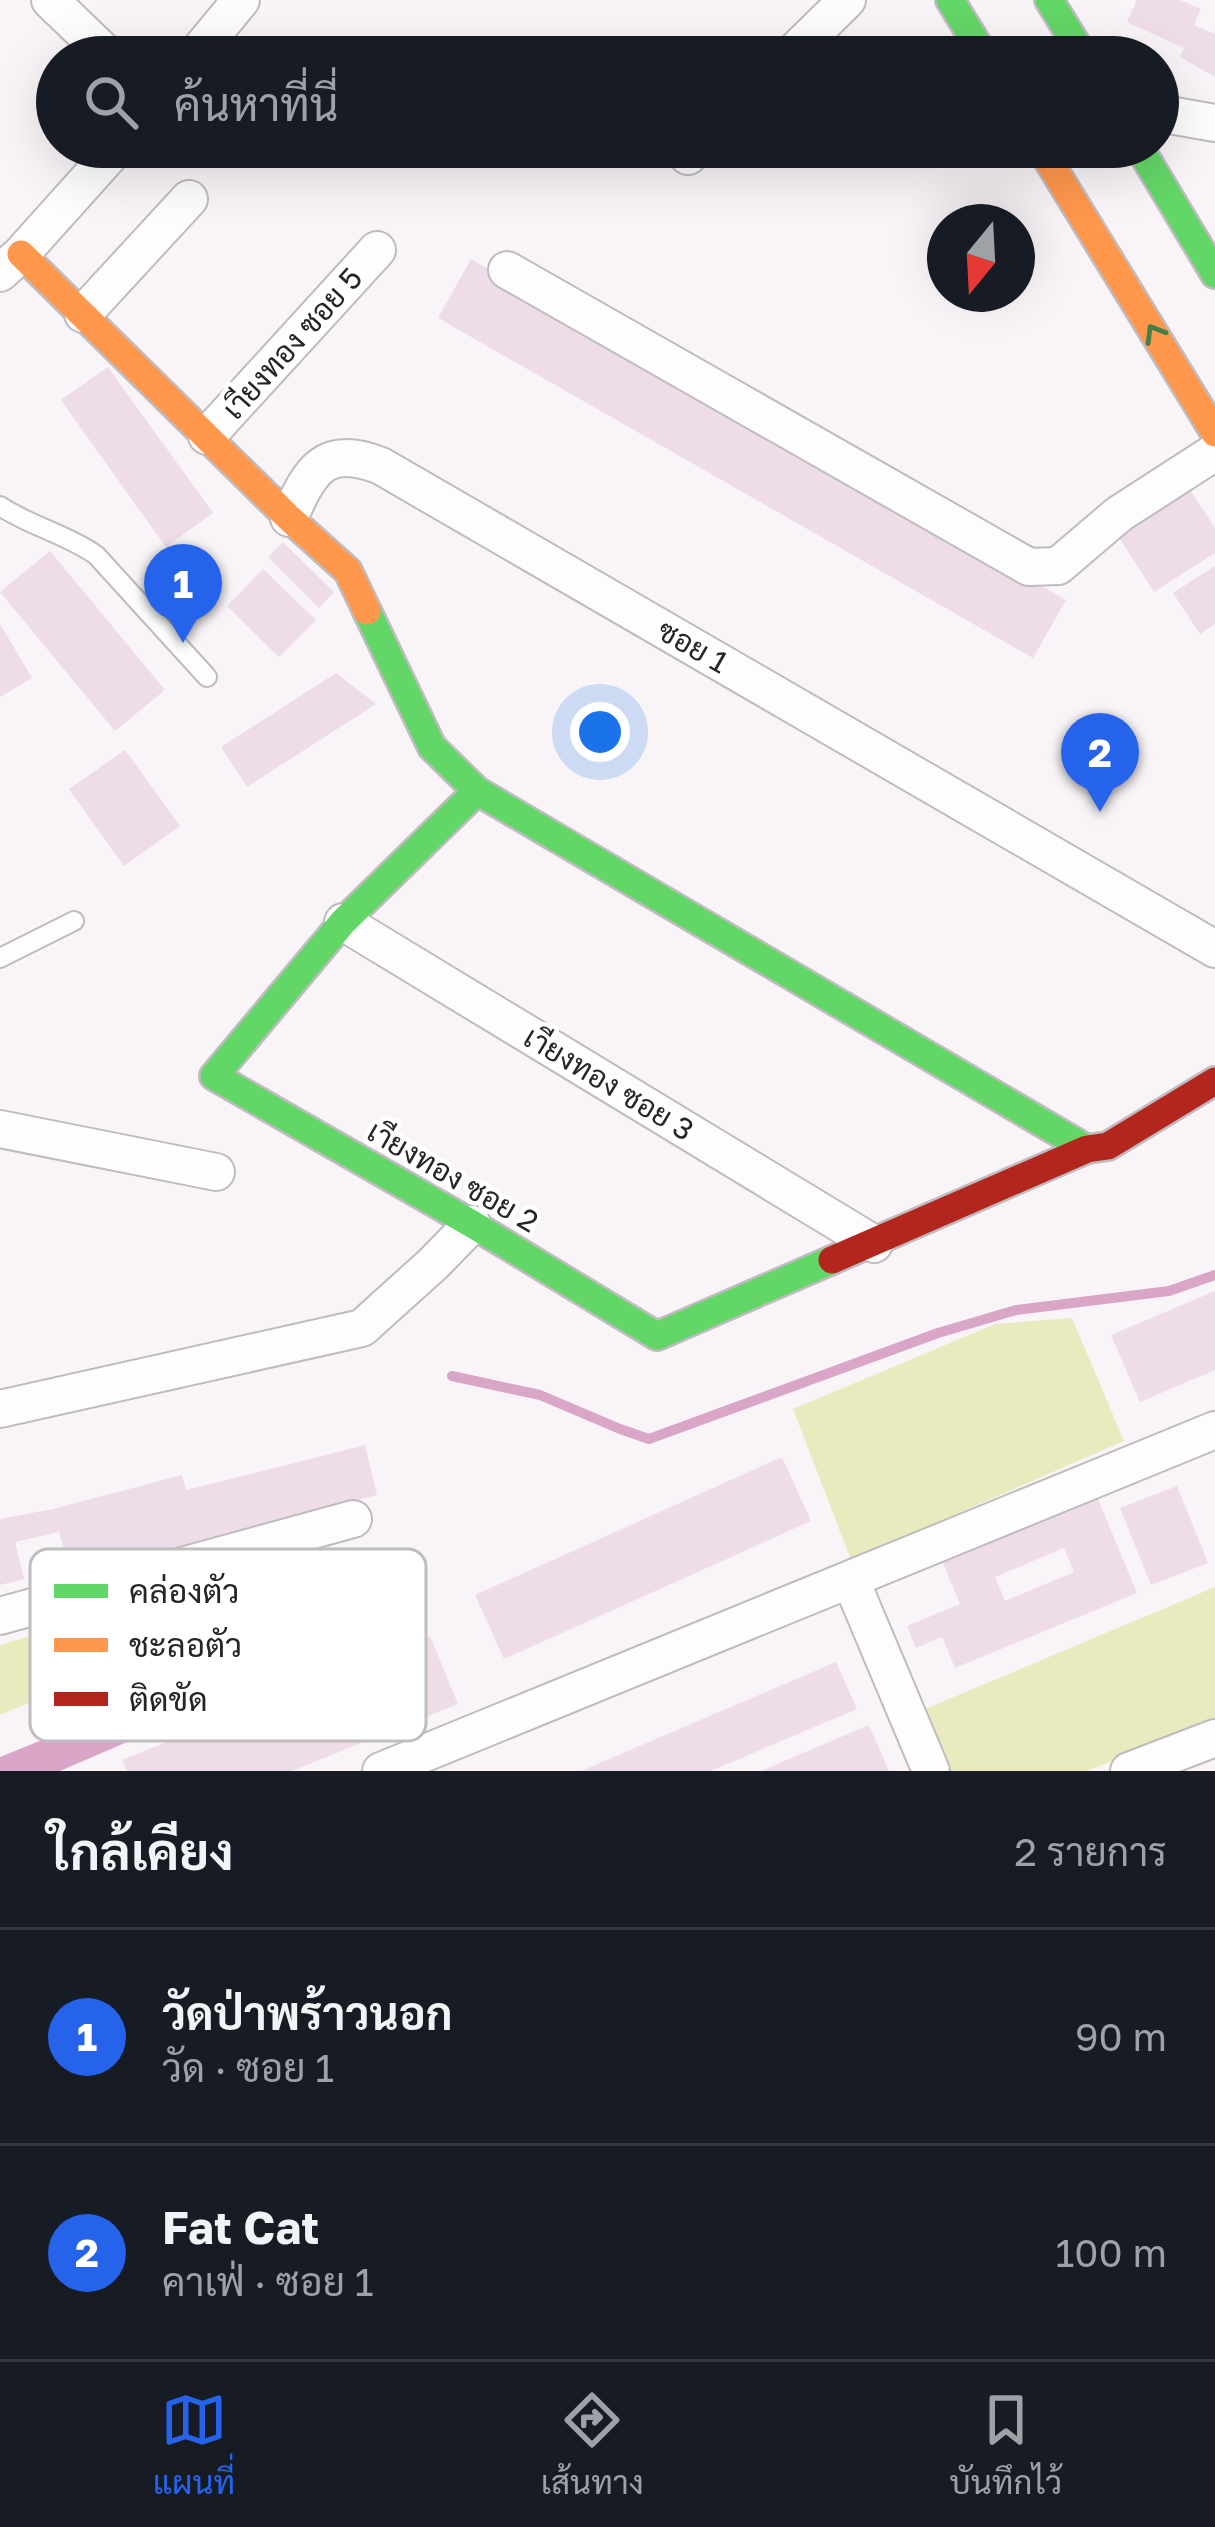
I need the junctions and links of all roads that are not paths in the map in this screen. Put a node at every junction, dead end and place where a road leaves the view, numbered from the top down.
1 (50, 0) edge
2 (242, 0) edge
3 (847, 0) edge
4 (950, 0) edge
5 (1048, 0) edge
6 (87, 36) edge
7 (212, 36) edge
8 (810, 36) edge
9 (972, 36) edge
10 (1071, 36) edge
11 (1179, 116) edge
12 (1215, 123) edge
13 (98, 168) edge
14 (1053, 168) edge
15 (1152, 168) edge
16 (189, 199) dead end
17 (377, 250) dead end
18 (11, 263) edge
19 (507, 270) dead end
20 (1215, 274) edge
21 (82, 314) junction
22 (1215, 433) edge
23 (207, 436) junction
24 (1215, 452) edge
25 (0, 506) edge
26 (289, 518) junction
27 (207, 676) dead end
28 (477, 791) junction
29 (74, 921) dead end
30 (344, 922) junction
31 (1215, 949) edge
32 (0, 958) edge
33 (1215, 1061) edge
34 (1215, 1081) edge
35 (0, 1130) edge
36 (1087, 1149) junction
37 (216, 1172) dead end
38 (472, 1224) junction
39 (874, 1244) junction
40 (0, 1408) edge
41 (1215, 1430) edge
42 (352, 1519) dead end
43 (243, 1549) edge
44 (851, 1581) junction
45 (30, 1608) edge
46 (0, 1616) edge
47 (1215, 1738) edge
48 (381, 1771) edge
49 (931, 1771) edge
50 (1129, 1771) edge

1 - 6 street
2 - 7 street
3 - 8 street
4 - 9 street
5 - 10 street
11 - 12 street
13 - 18 street
22 -> 14 street
15 - 20 street
16 - 21 street
17 - 23 street, เาียงทอง ซอย 5
18 - 21 street
19 - 24 street
21 - 23 street
23 - 26 street
25 - 27 lane
26 - 28 street
26 - 31 street, ซอย 1
28 - 30 street
28 - 36 street
29 - 32 lane
30 - 38 street, เาียงทอง ซอย 2
30 - 39 street, เาียงทอง ซอย 3
33 - 36 street
34 - 36 street
35 - 37 street
36 - 39 street
38 - 39 street, เาียงทอง ซอย 2
38 - 40 street
41 - 44 street
42 - 43 street
44 - 48 street
44 - 49 street
45 - 46 street
47 - 50 street

